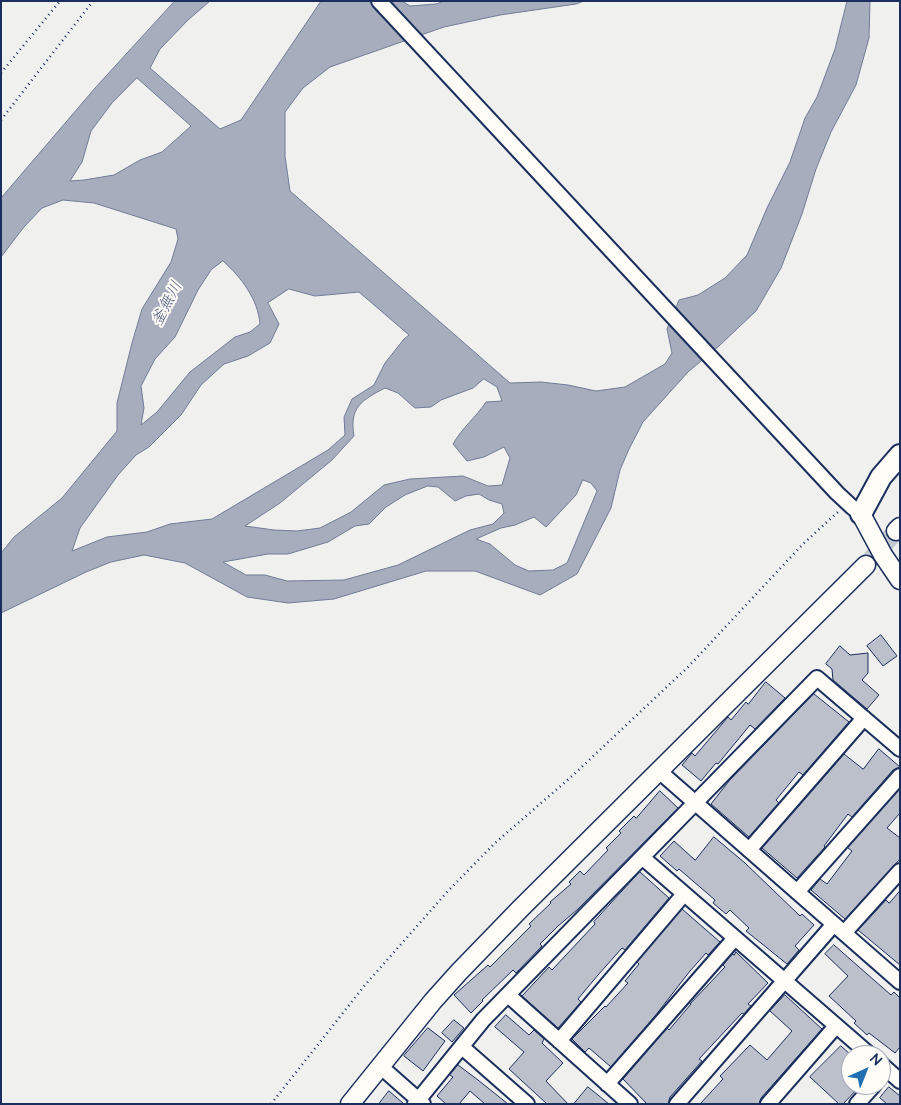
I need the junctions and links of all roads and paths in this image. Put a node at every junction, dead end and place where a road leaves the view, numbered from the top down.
1 (60, 1) edge
2 (93, 1) edge
3 (379, 1) edge
4 (1, 73) edge
5 (1, 120) edge
6 (900, 455) edge
7 (849, 504) junction
8 (866, 565) tunnel mouth
9 (900, 580) edge
10 (864, 718) junction
11 (900, 749) edge
12 (658, 771) junction
13 (900, 776) edge
14 (695, 803) junction
15 (749, 850) junction
16 (643, 858) junction
17 (900, 871) edge
18 (797, 892) junction
19 (684, 894) junction
20 (839, 929) junction
21 (735, 938) junction
22 (899, 978) edge
23 (784, 981) junction
24 (508, 995) junction
25 (836, 1026) junction
26 (559, 1041) junction
27 (858, 1045) edge
28 (462, 1047) junction
29 (380, 1066) junction
30 (607, 1084) junction
31 (419, 1102) edge
32 (270, 1104) edge
33 (350, 1104) edge
34 (527, 1104) edge
35 (630, 1104) edge
36 (677, 1104) edge
37 (768, 1104) edge

1 - 4 path
2 - 5 path
3 - 7 street
6 - 7 main road
7 - 9 street
7 - 32 path
8 - 12 street
10 - 11 street
10 - 14 street
10 - 15 street
12 - 14 street
12 - 29 street
13 - 18 street
14 - 15 street
14 - 16 street
15 - 18 street
16 - 19 street
16 - 24 street
17 - 20 street
18 - 20 street
19 - 21 street
19 - 26 street
20 - 22 street
20 - 23 street
21 - 23 street
21 - 30 street
23 - 25 street
23 - 36 street
24 - 26 street
24 - 28 street
25 - 27 street
25 - 37 street
26 - 30 street
28 - 31 street
28 - 34 street
29 - 31 street
29 - 33 street
30 - 35 street

